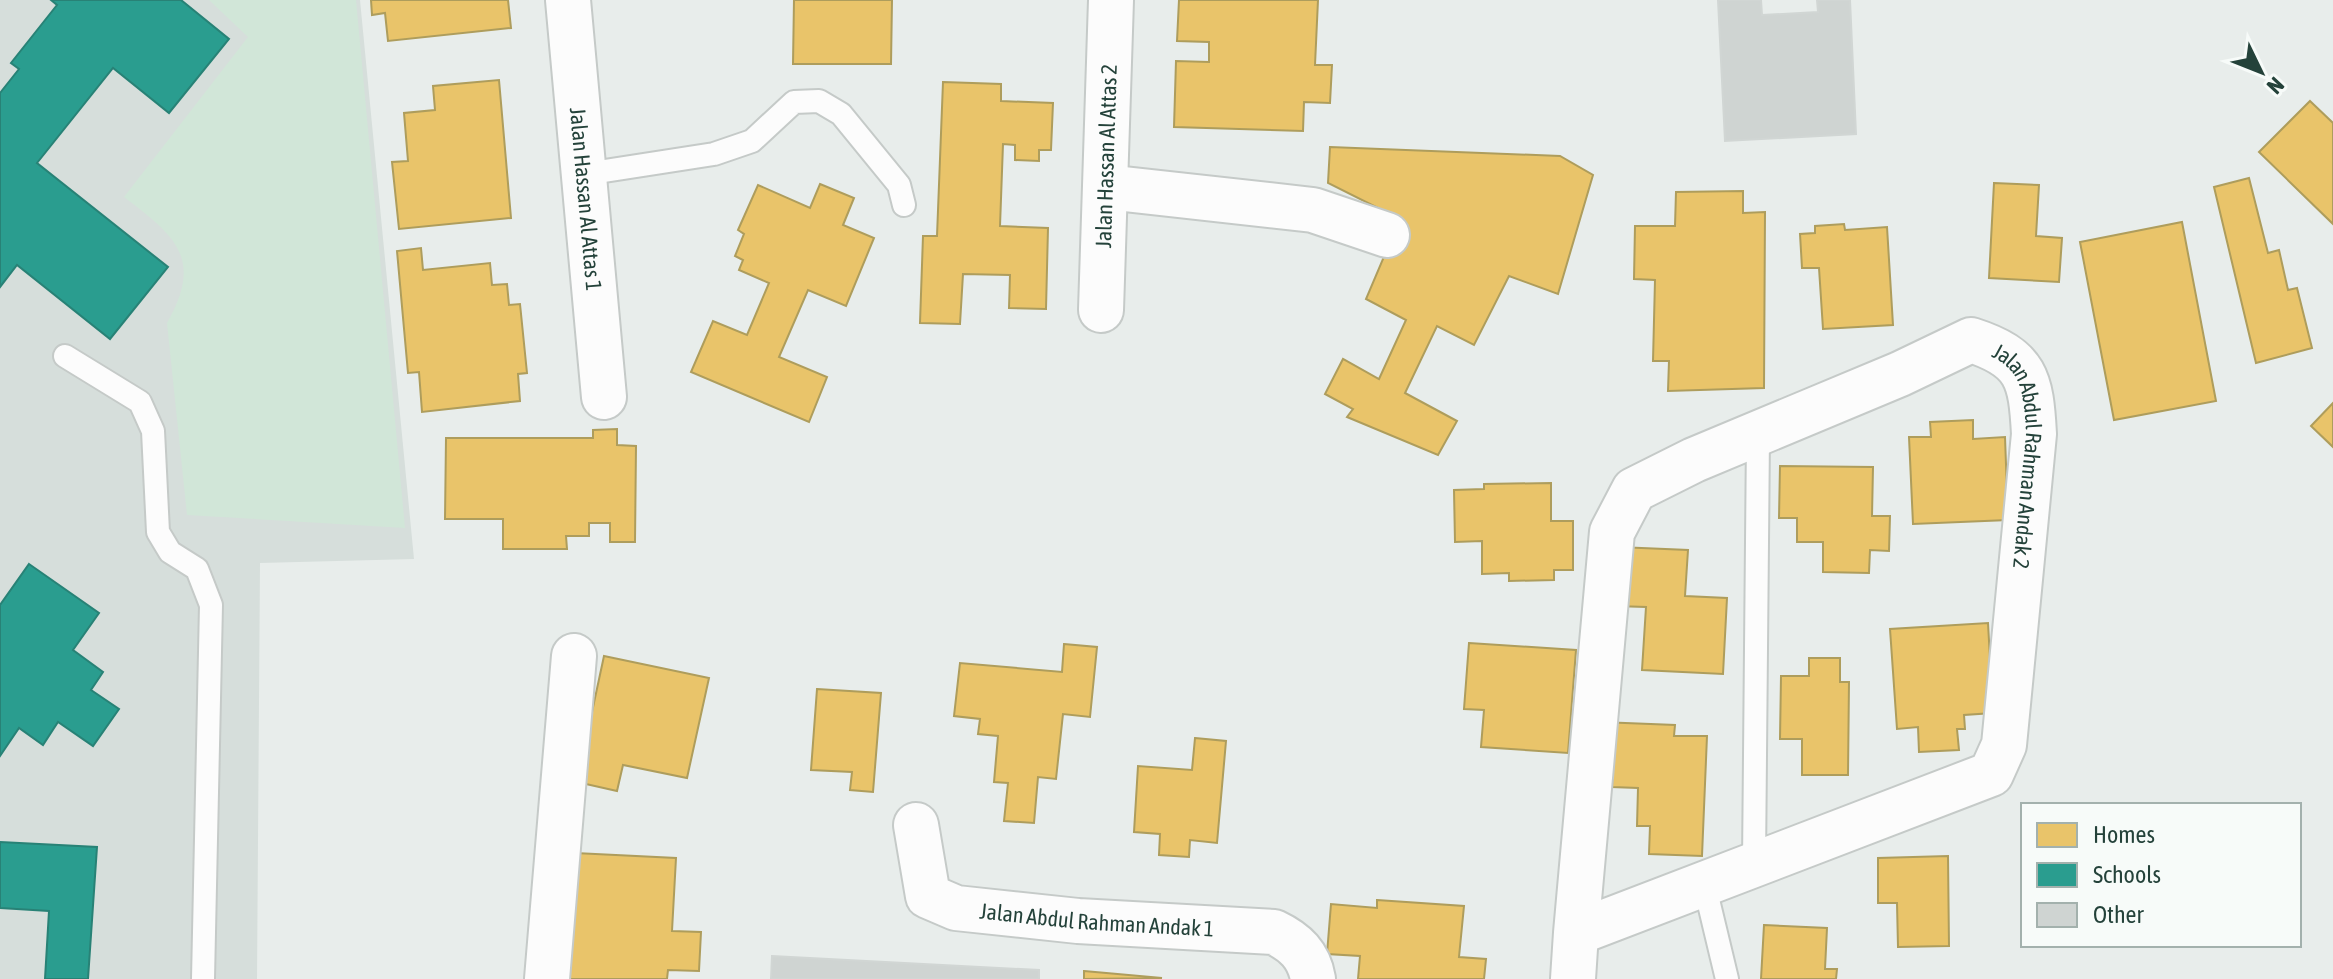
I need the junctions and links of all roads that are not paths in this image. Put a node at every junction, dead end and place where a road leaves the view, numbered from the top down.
1 (568, 0) edge
2 (1111, 0) edge
3 (585, 174) junction
4 (1106, 187) junction
5 (904, 205) dead end
6 (1387, 235) dead end
7 (1101, 310) dead end
8 (65, 356) dead end
9 (604, 397) dead end
10 (1758, 435) junction
11 (574, 656) dead end
12 (916, 825) dead end
13 (1754, 863) junction
14 (1704, 883) junction
15 (1576, 933) junction
16 (203, 979) edge
17 (547, 979) edge
18 (1313, 979) edge
19 (1573, 979) edge
20 (1727, 979) edge

1 - 3 street, Jalan Hassan Al Attas 1
2 - 4 street, Jalan Hassan Al Attas 2
3 - 5 lane
3 - 9 street, Jalan Hassan Al Attas 1
4 - 6 street
4 - 7 street, Jalan Hassan Al Attas 2
8 - 16 lane
10 - 13 lane
10 - 13 street, Jalan Abdul Rahman Andak 2
10 - 15 street, Jalan Abdul Rahman Andak 2
11 - 17 street
12 - 18 street, Jalan Abdul Rahman Andak 1
13 - 14 street, Jalan Abdul Rahman Andak 2
14 - 15 street, Jalan Abdul Rahman Andak 2
14 - 20 lane
15 - 19 street, Jalan Abdul Rahman Andak 2

